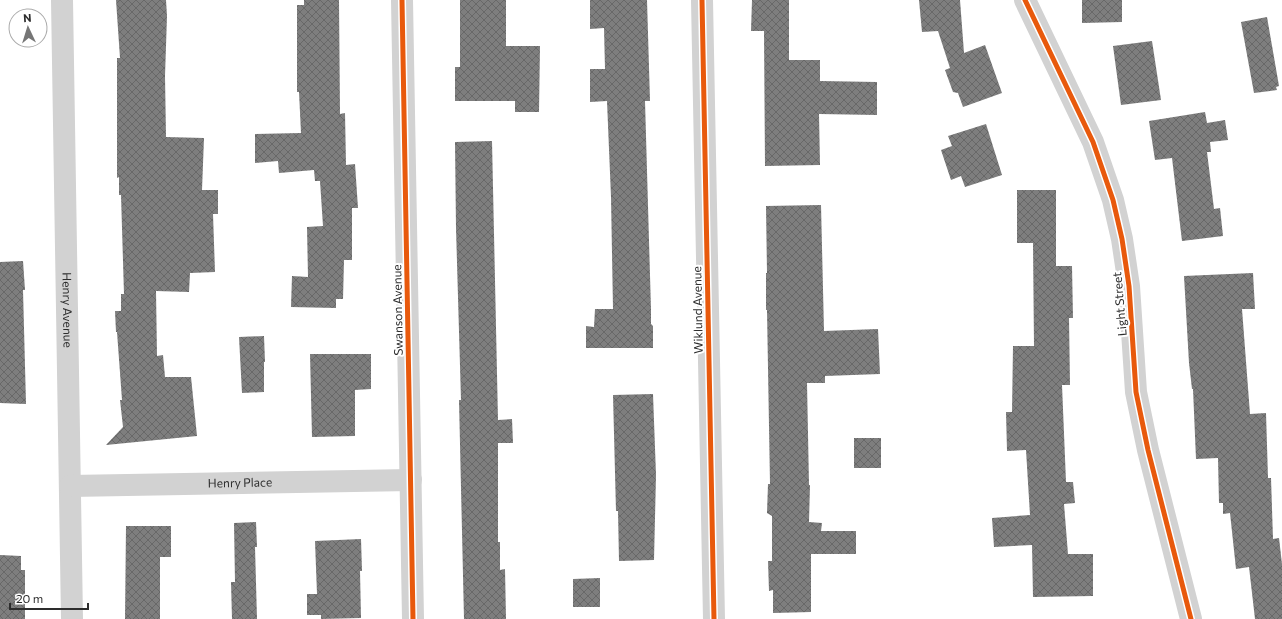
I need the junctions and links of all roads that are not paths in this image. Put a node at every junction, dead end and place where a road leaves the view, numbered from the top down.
1 (62, 0) edge
2 (402, 0) edge
3 (702, 0) edge
4 (1025, 0) edge
5 (411, 480) junction
6 (70, 486) junction
7 (72, 619) edge
8 (413, 619) edge
9 (714, 619) edge
10 (1191, 619) edge

1 - 6 street, Henry Avenue
2 - 5 street, Swanson Avenue
3 - 9 street, Wiklund Avenue
4 - 10 street, Light Street
5 - 6 street, Henry Place
5 - 8 street, Swanson Avenue
6 - 7 street, Henry Avenue

